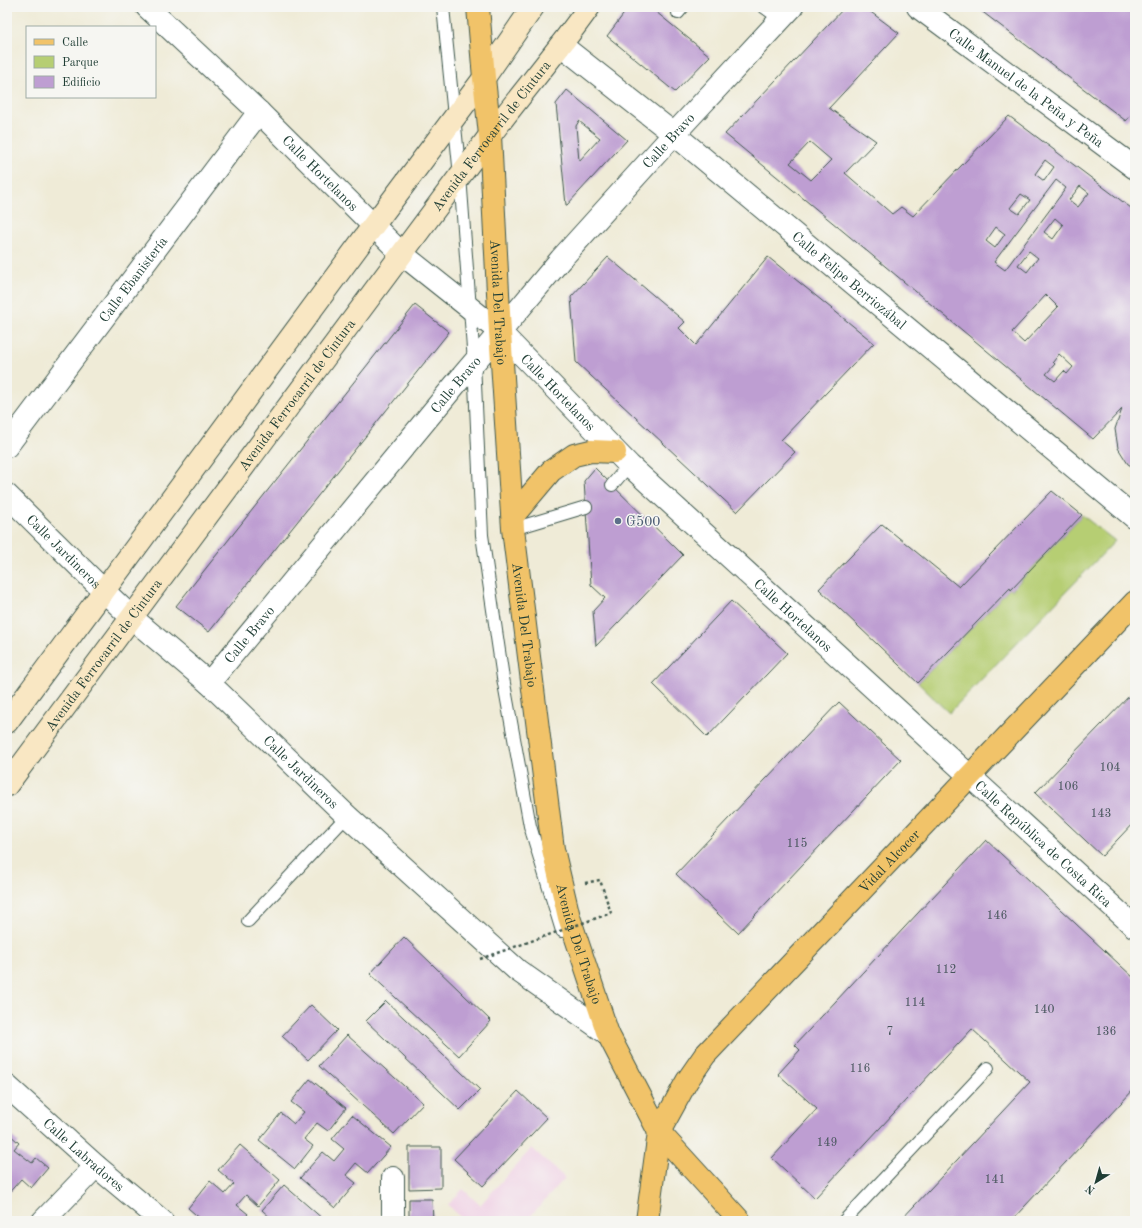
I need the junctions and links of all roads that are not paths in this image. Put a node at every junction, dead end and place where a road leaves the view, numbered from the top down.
1 (147, 7) edge
2 (443, 7) edge
3 (478, 7) edge
4 (533, 7) edge
5 (590, 7) edge
6 (918, 7) edge
7 (779, 11) edge
8 (561, 45) junction
9 (484, 78) junction
10 (259, 112) junction
11 (454, 118) junction
12 (674, 134) junction
13 (490, 135) junction
14 (1135, 168) edge
15 (460, 176) junction
16 (373, 226) junction
17 (402, 254) junction
18 (469, 307) junction
19 (500, 332) junction
20 (474, 362) junction
21 (7, 446) edge
22 (622, 458) junction
23 (612, 485) dead end
24 (7, 495) edge
25 (586, 506) dead end
26 (1135, 518) edge
27 (513, 523) junction
28 (104, 591) junction
29 (1135, 602) edge
30 (131, 617) junction
31 (209, 683) junction
32 (7, 722) edge
33 (970, 777) junction
34 (7, 785) edge
35 (347, 816) junction
36 (248, 921) dead end
37 (1135, 927) edge
38 (600, 1028) junction
39 (988, 1068) dead end
40 (7, 1086) edge
41 (659, 1138) junction
42 (96, 1166) junction
43 (393, 1178) dead end
44 (43, 1221) edge
45 (162, 1221) edge
46 (393, 1221) edge
47 (647, 1221) edge
48 (727, 1221) edge
49 (740, 1221) edge
50 (844, 1221) edge

1 - 10 street, Calle Hortelanos
2 - 11 lane
3 - 9 main road, Avenida Del Trabajo
4 - 9 street
5 - 8 street, Avenida Ferrocarril de Cintura
6 - 14 street, Calle Manuel de la Peña y Peña
7 - 12 street, Calle Bravo
8 - 12 street, Calle Felipe Berriozábal
8 - 13 street, Avenida Ferrocarril de Cintura
9 - 11 street
9 - 13 main road, Avenida Del Trabajo
10 - 16 street, Calle Hortelanos
10 - 21 street, Calle Ebanistería
11 - 15 lane
11 - 16 street
12 - 19 street, Calle Bravo
12 - 26 street, Calle Felipe Berriozábal
13 - 15 street, Avenida Ferrocarril de Cintura
13 - 19 main road, Avenida Del Trabajo
15 - 17 street, Avenida Ferrocarril de Cintura
15 - 18 lane
16 - 17 street, Calle Hortelanos
16 - 28 street
17 - 18 street, Calle Hortelanos
17 - 30 street, Avenida Ferrocarril de Cintura
18 - 19 street, Calle Hortelanos
18 - 20 lane
19 - 20 street, Calle Bravo
19 - 22 street, Calle Hortelanos
19 - 27 main road, Avenida Del Trabajo
20 - 31 street, Calle Bravo
20 - 38 lane
22 - 23 lane
22 - 27 main road
22 - 33 street, Calle Hortelanos
24 - 28 street, Calle Jardineros
25 - 27 lane
27 - 38 main road, Avenida Del Trabajo
28 - 30 street, Calle Jardineros
28 - 32 street
29 - 33 main road, Vidal Alcocer
30 - 31 street, Calle Jardineros
30 - 34 street, Avenida Ferrocarril de Cintura
31 - 35 street, Calle Jardineros
33 - 37 street, Calle República de Costa Rica
33 - 41 main road, Vidal Alcocer
35 - 36 lane
35 - 38 street, Calle Jardineros
38 - 41 main road, Avenida Del Trabajo
39 - 50 lane
40 - 42 street, Calle Labradores
41 - 47 main road
41 - 48 lane
41 - 49 main road, Avenida Del Trabajo
42 - 44 street
42 - 45 street, Calle Labradores
43 - 46 street

